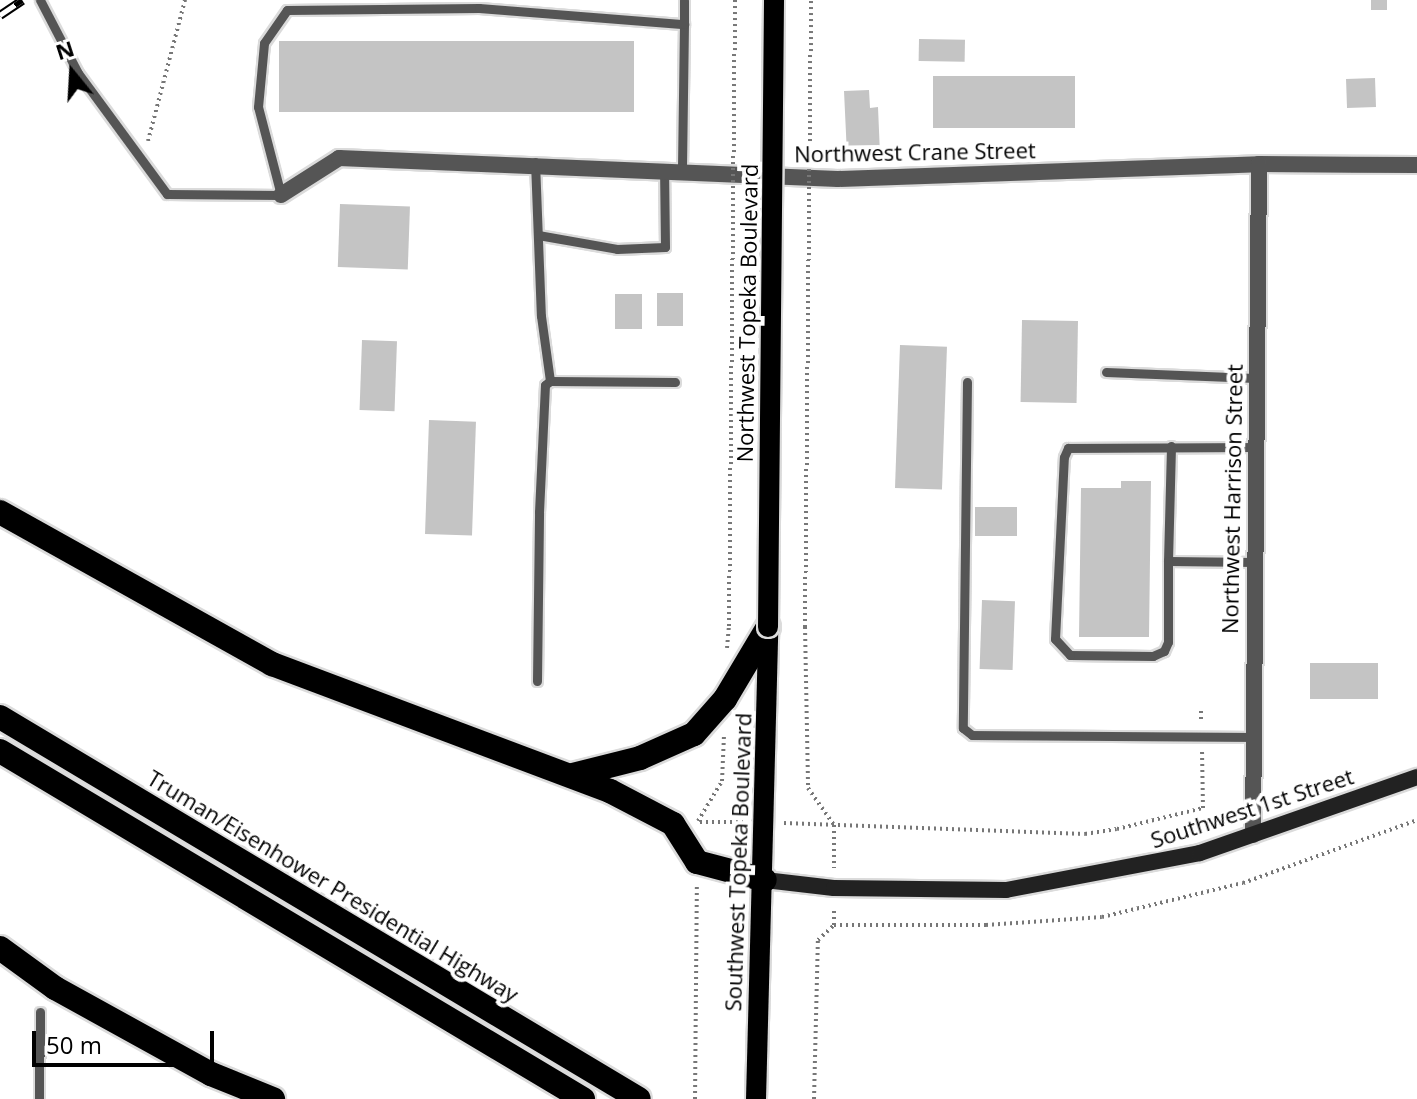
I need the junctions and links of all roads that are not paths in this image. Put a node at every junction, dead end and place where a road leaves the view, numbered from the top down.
1 (40, 0) edge
2 (684, 0) edge
3 (774, 0) edge
4 (286, 5) edge
5 (684, 24) junction
6 (535, 162) junction
7 (1259, 164) junction
8 (1417, 165) edge
9 (664, 168) junction
10 (682, 170) junction
11 (281, 195) junction
12 (538, 235) junction
13 (1106, 372) dead end
14 (1255, 378) junction
15 (550, 381) junction
16 (675, 382) dead end
17 (967, 382) dead end
18 (1171, 446) junction
19 (1255, 447) junction
20 (0, 512) edge
21 (1168, 561) junction
22 (1255, 562) junction
23 (768, 627) junction
24 (537, 681) dead end
25 (0, 717) edge
26 (1252, 737) junction
27 (0, 751) edge
28 (573, 775) junction
29 (1417, 777) edge
30 (1253, 835) junction
31 (765, 880) junction
32 (0, 948) edge
33 (40, 1012) dead end
34 (39, 1099) edge
35 (273, 1099) edge
36 (583, 1099) edge
37 (639, 1099) edge
38 (756, 1099) edge

1 - 11 lane
2 - 5 lane
3 - 23 main road, Northwest Topeka Boulevard, bridge
4 - 5 lane
4 - 11 lane
5 - 10 lane
6 - 9 street, Northwest Crane Street
6 - 11 street, Northwest Crane Street
6 - 12 lane
7 - 8 street, Northwest Crane Street
7 - 10 street, Northwest Crane Street
7 - 14 street, Northwest Harrison Street
9 - 10 street, Northwest Crane Street
9 - 12 lane
12 - 15 lane
13 - 14 lane
14 - 19 street, Northwest Harrison Street
15 - 16 lane
15 - 24 lane
17 - 26 lane
18 - 19 lane
18 - 21 lane
18 - 21 lane
19 - 22 street, Northwest Harrison Street
20 - 28 highway
21 - 22 lane
22 - 26 street, Northwest Harrison Street
23 - 28 highway
23 - 31 main road, Southwest Topeka Boulevard
25 - 37 highway, Truman/Eisenhower Presidential Highway
26 - 30 street, Northwest Harrison Street
27 - 36 highway
28 - 31 highway
29 - 30 street, Southwest 1st Street
30 - 31 street, Southwest 1st Street
31 - 38 main road, Southwest Topeka Boulevard
32 - 35 highway
33 - 34 lane

